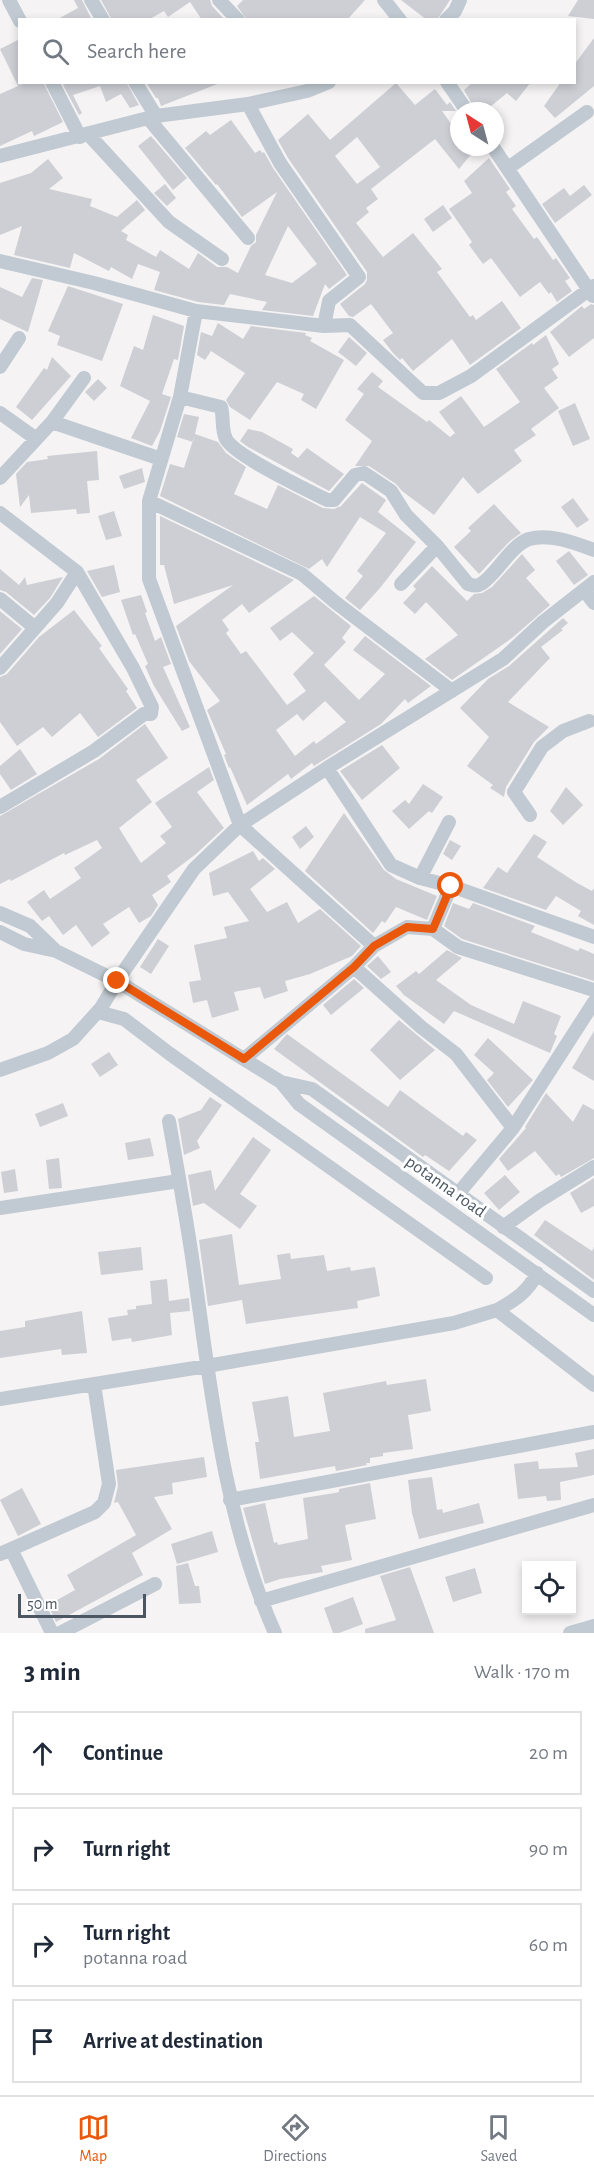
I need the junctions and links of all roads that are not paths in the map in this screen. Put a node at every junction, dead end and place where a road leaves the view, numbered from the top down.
1 (9, 0) edge
2 (91, 0) edge
3 (219, 0) edge
4 (384, 0) edge
5 (460, 0) edge
6 (18, 18) edge
7 (102, 18) edge
8 (236, 18) edge
9 (398, 18) edge
10 (448, 18) edge
11 (53, 84) edge
12 (136, 84) edge
13 (319, 84) edge
14 (448, 84) edge
15 (303, 87) edge
16 (461, 102) edge
17 (248, 104) junction
18 (587, 111) dead end
19 (152, 117) junction
20 (85, 136) junction
21 (1, 153) edge
22 (499, 156) edge
23 (508, 168) junction
24 (248, 238) dead end
25 (222, 259) dead end
26 (0, 261) edge
27 (592, 292) edge
28 (196, 311) junction
29 (324, 326) junction
30 (19, 338) dead end
31 (0, 367) edge
32 (84, 378) dead end
33 (180, 397) junction
34 (0, 413) edge
35 (52, 422) junction
36 (36, 438) junction
37 (160, 459) junction
38 (0, 478) edge
39 (149, 501) junction
40 (0, 513) edge
41 (436, 546) junction
42 (594, 550) edge
43 (77, 572) junction
44 (401, 584) dead end
45 (589, 586) edge
46 (0, 599) edge
47 (594, 603) edge
48 (34, 627) junction
49 (0, 668) edge
50 (452, 691) junction
51 (592, 719) edge
52 (327, 768) junction
53 (0, 807) edge
54 (530, 815) dead end
55 (449, 822) dead end
56 (240, 825) junction
57 (420, 878) junction
58 (451, 886) junction
59 (0, 913) edge
60 (433, 929) junction
61 (0, 932) edge
62 (594, 937) edge
63 (374, 946) junction
64 (56, 951) junction
65 (354, 967) junction
66 (117, 981) junction
67 (594, 990) edge
68 (594, 1002) edge
69 (103, 1006) junction
70 (244, 1059) junction
71 (0, 1070) edge
72 (281, 1082) junction
73 (169, 1121) dead end
74 (513, 1128) junction
75 (594, 1167) edge
76 (179, 1181) junction
77 (457, 1194) junction
78 (0, 1208) edge
79 (503, 1227) junction
80 (486, 1278) dead end
81 (534, 1279) junction
82 (594, 1291) edge
83 (497, 1311) junction
84 (594, 1315) edge
85 (207, 1366) junction
86 (94, 1384) junction
87 (594, 1385) edge
88 (0, 1399) edge
89 (594, 1432) edge
90 (230, 1500) junction
91 (594, 1505) edge
92 (6, 1551) edge
93 (155, 1584) dead end
94 (261, 1601) junction
95 (594, 1626) edge
96 (52, 1633) edge
97 (60, 1633) edge
98 (275, 1633) edge
99 (570, 1633) edge

1 - 6 street
2 - 7 street
3 - 8 street
4 - 9 street
5 - 10 street
11 - 20 street
12 - 19 street
13 - 15 street
14 - 16 street
15 - 17 street
17 - 19 street
17 - 29 street
18 - 23 street
19 - 20 street
19 - 24 street
20 - 21 street
20 - 25 street
22 - 23 street
23 - 27 street
26 - 28 street
27 - 29 street
28 - 29 street
28 - 33 street
30 - 31 street
32 - 35 street
33 - 37 street
33 - 41 street
34 - 36 street
35 - 36 street
35 - 37 street
36 - 38 street
37 - 39 street
39 - 50 street
39 - 56 street
40 - 43 street
41 - 42 street
41 - 44 street
43 - 48 street
43 - 53 street
45 - 47 street
45 - 50 street
46 - 48 street
48 - 49 street
50 - 52 street
51 - 54 street
52 - 56 street
52 - 57 street
55 - 57 street
56 - 63 street
56 - 66 street
57 - 58 street
58 - 60 street
58 - 62 street
59 - 64 street, potanna road
60 - 63 street
60 - 67 street
61 - 64 street, potanna road
63 - 65 street
64 - 66 street, potanna road
65 - 70 street
65 - 74 street
66 - 69 street
66 - 70 street, potanna road
68 - 74 street
69 - 71 street
69 - 80 street
70 - 72 street, potanna road
72 - 77 street, potanna road
72 - 81 street, potanna road
73 - 76 street
74 - 77 street
75 - 79 street
76 - 78 street
76 - 85 street
77 - 79 street, potanna road
79 - 82 street, potanna road
81 - 83 street
81 - 84 street, potanna road
83 - 85 street
83 - 87 street
85 - 86 street
85 - 90 street
86 - 88 street
86 - 92 street
89 - 90 street
90 - 94 street
91 - 94 street
92 - 96 street
93 - 97 street
94 - 98 street
95 - 99 street

